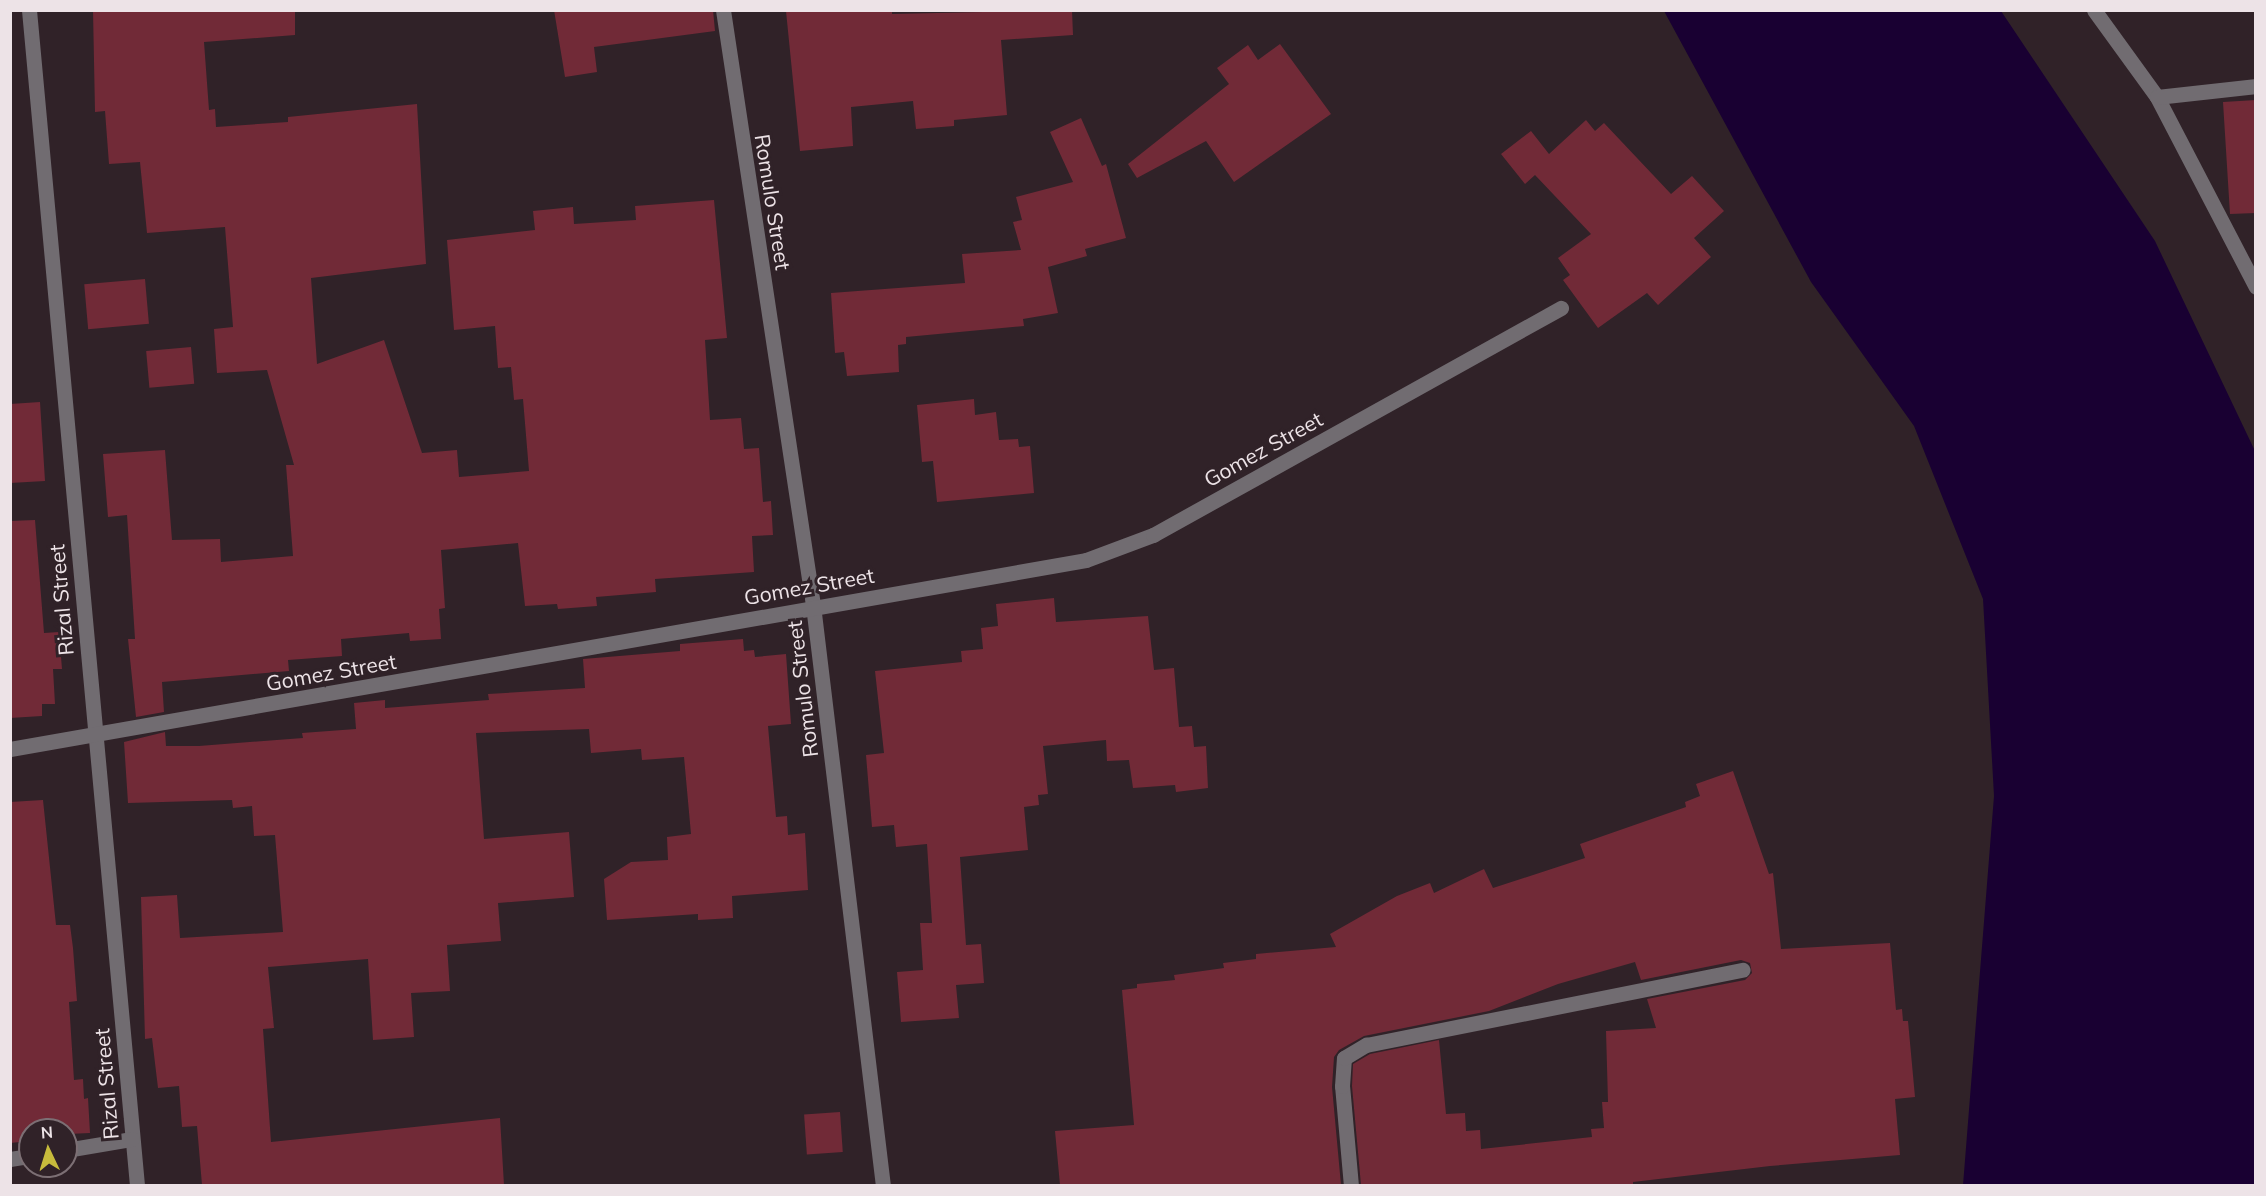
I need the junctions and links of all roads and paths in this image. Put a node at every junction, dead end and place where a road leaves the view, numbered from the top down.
1 (29, 10) edge
2 (723, 10) edge
3 (2094, 10) edge
4 (2256, 86) edge
5 (2157, 97) junction
6 (2256, 287) edge
7 (1561, 308) dead end
8 (813, 606) junction
9 (94, 736) junction
10 (10, 749) edge
11 (1743, 970) dead end
12 (132, 1139) junction
13 (78, 1148) edge
14 (137, 1185) edge
15 (883, 1185) edge
16 (1351, 1185) edge

1 - 9 street, Rizal Street
2 - 8 street, Romulo Street
3 - 5 street
4 - 5 street
5 - 6 street
7 - 8 street, Gomez Street
8 - 9 street, Gomez Street
8 - 15 street, Romulo Street
9 - 10 street, Gomez Street
9 - 12 street, Rizal Street
11 - 16 street
12 - 13 street
12 - 14 street, Rizal Street

